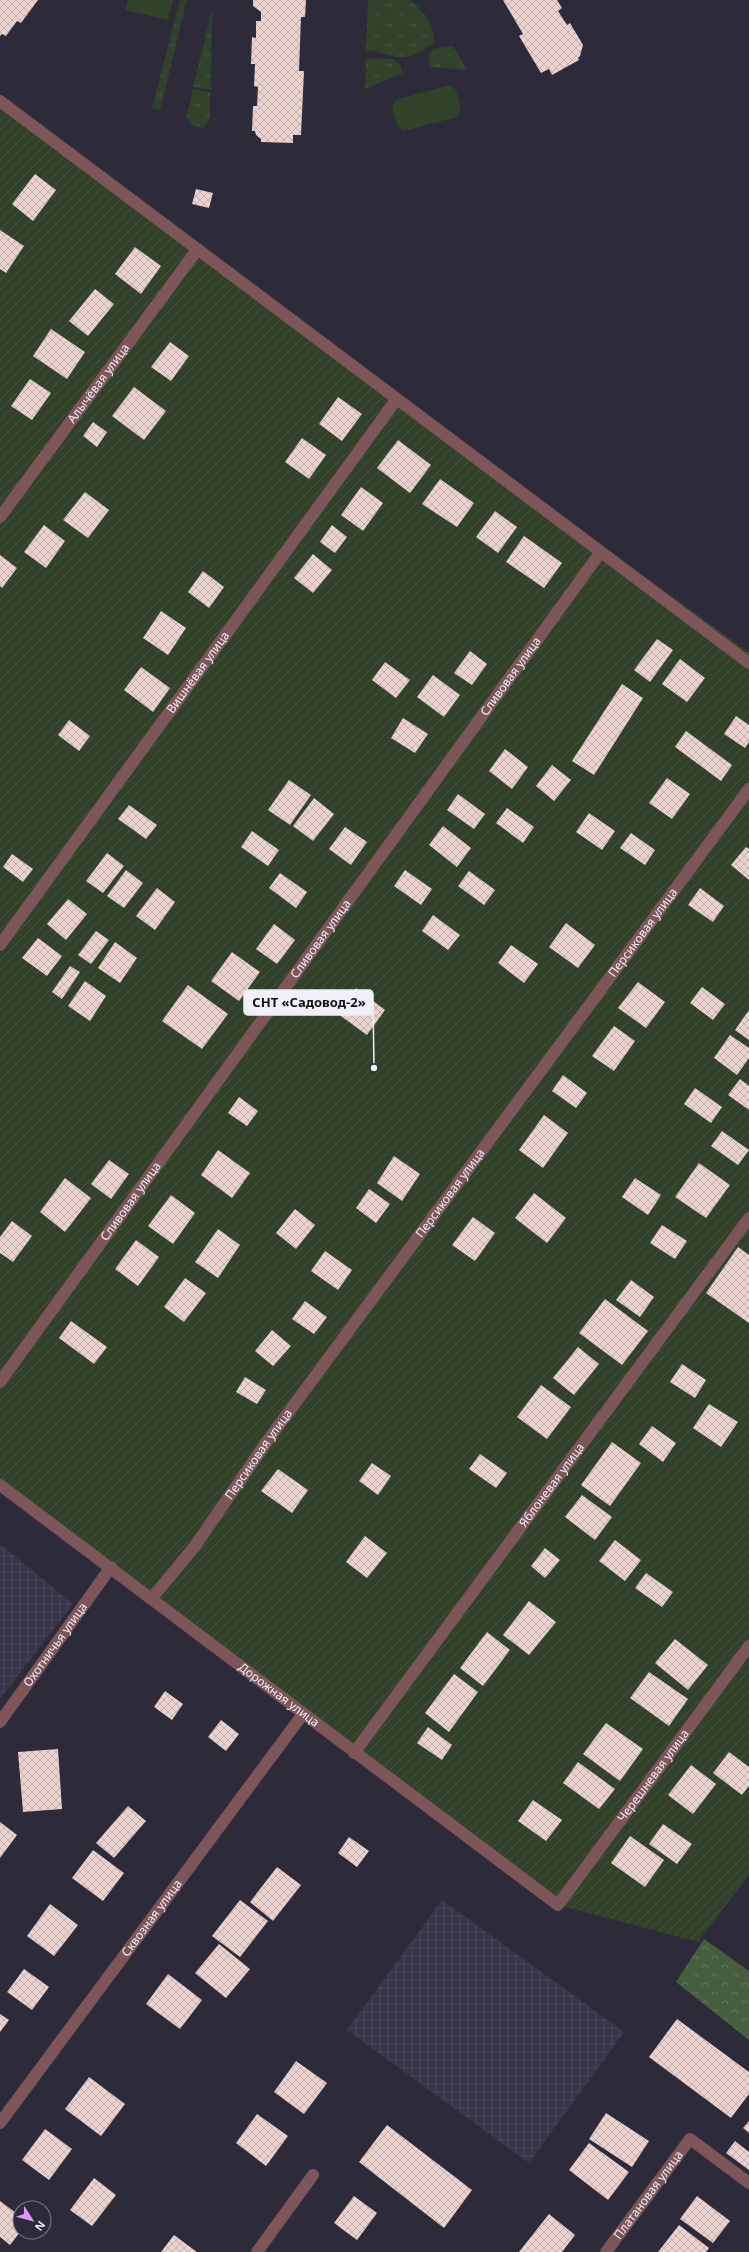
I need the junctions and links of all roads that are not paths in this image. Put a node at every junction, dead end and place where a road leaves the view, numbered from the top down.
1 (0, 101) edge
2 (197, 250) junction
3 (396, 400) junction
4 (0, 517) edge
5 (600, 553) junction
6 (749, 663) edge
7 (749, 789) edge
8 (0, 945) edge
9 (749, 1218) edge
10 (0, 1382) edge
11 (0, 1484) edge
12 (111, 1567) junction
13 (152, 1598) junction
14 (749, 1646) edge
15 (303, 1714) junction
16 (0, 1722) edge
17 (354, 1753) junction
18 (558, 1906) joint
19 (0, 2123) edge
20 (313, 2175) dead end
21 (749, 2183) edge
22 (257, 2252) edge
23 (606, 2252) edge

1 - 2 street
2 - 3 street
2 - 4 street, Алычёвая улица
3 - 5 street
3 - 8 street, Вишнёвая улица
5 - 6 street
5 - 10 street, Сливовая улица
7 - 13 street, Персиковая улица
9 - 17 street, Яблоневая улица
11 - 12 street, Дорожная улица
12 - 13 street, Дорожная улица
12 - 16 street, Охотничья улица
13 - 15 street, Дорожная улица
14 - 18 street, Черешневая улица
15 - 17 street, Дорожная улица
15 - 19 street, Сквозная улица
17 - 18 street, Дорожная улица
20 - 22 street
21 - 23 street, Платановая улица

